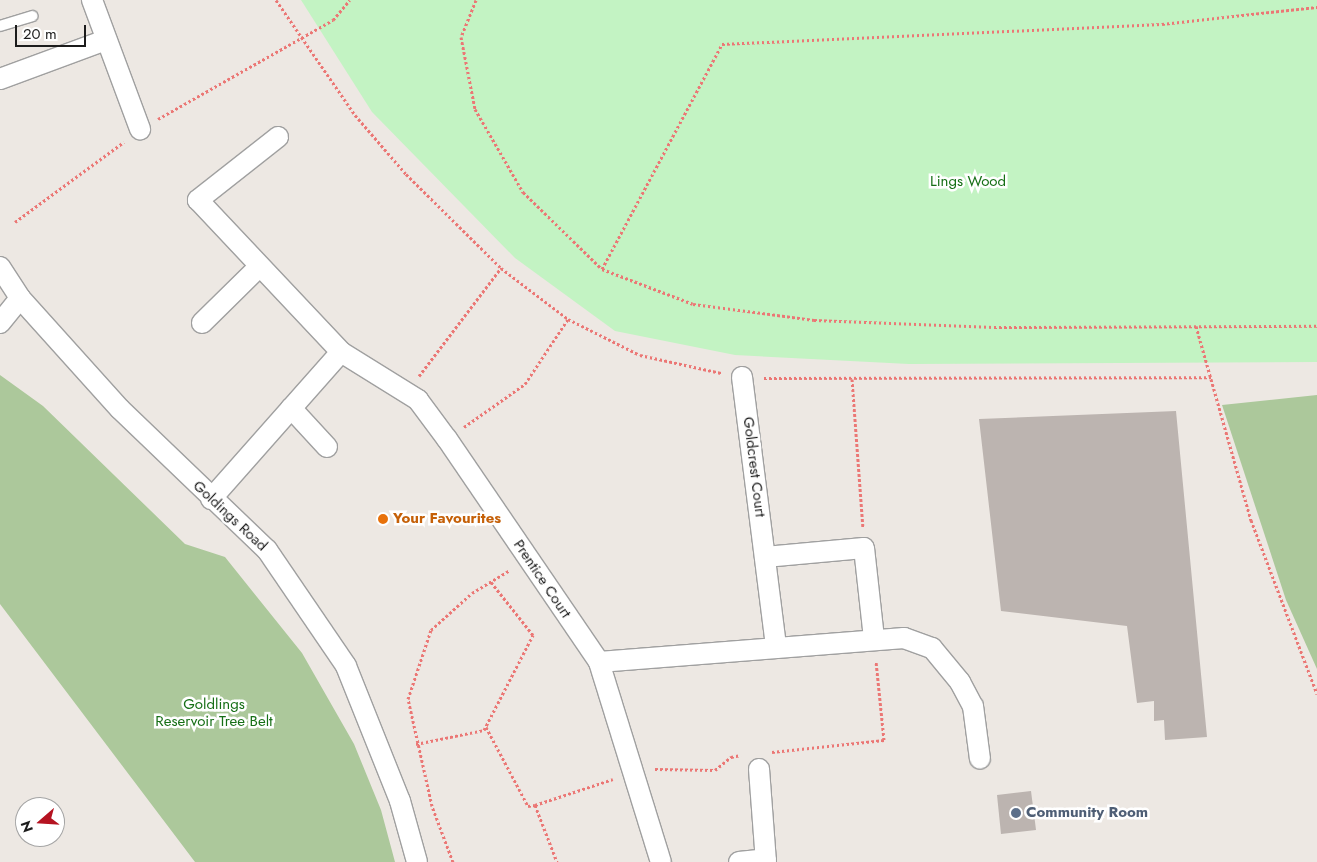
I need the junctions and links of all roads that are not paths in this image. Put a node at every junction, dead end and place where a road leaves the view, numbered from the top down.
1 (92, 0) edge
2 (33, 16) dead end
3 (0, 26) edge
4 (106, 40) junction
5 (0, 79) edge
6 (140, 129) dead end
7 (278, 137) dead end
8 (260, 266) junction
9 (0, 267) edge
10 (20, 298) junction
11 (0, 323) edge
12 (202, 323) dead end
13 (341, 352) junction
14 (742, 378) road end
15 (291, 408) junction
16 (327, 447) dead end
17 (211, 498) junction
18 (765, 557) junction
19 (874, 638) junction
20 (776, 648) junction
21 (599, 662) junction
22 (759, 758) road end
23 (980, 759) dead end
24 (766, 861) edge
25 (417, 862) edge
26 (661, 862) edge
27 (739, 862) edge

1 - 4 street
2 - 3 lane
4 - 5 street
4 - 6 street
7 - 8 street, Prentice Court
8 - 12 street
8 - 13 street, Prentice Court
9 - 10 street, Goldings Road
10 - 11 street
10 - 17 street, Goldings Road
13 - 15 street
13 - 21 street, Prentice Court
14 - 18 street, Goldcrest Court
15 - 16 street
15 - 17 street
17 - 25 street, Goldings Road
18 - 19 street
18 - 20 street, Goldcrest Court
19 - 20 street
19 - 23 street
20 - 21 street
21 - 26 street, Prentice Court
22 - 24 street
24 - 27 street

